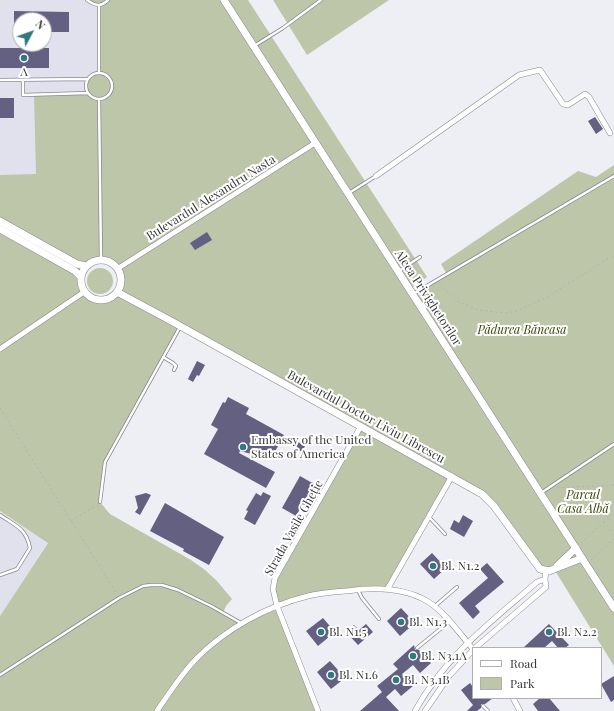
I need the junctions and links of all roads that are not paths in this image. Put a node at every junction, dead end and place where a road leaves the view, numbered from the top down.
1 (87, 0) edge
2 (108, 0) edge
3 (224, 0) edge
4 (321, 0) edge
5 (99, 5) junction
6 (254, 46) junction
7 (99, 72) junction
8 (88, 79) junction
9 (0, 80) edge
10 (23, 80) junction
11 (88, 93) junction
12 (99, 99) junction
13 (610, 133) dead end
14 (315, 143) junction
15 (376, 176) joint
16 (614, 176) edge
17 (348, 194) junction
18 (0, 221) edge
19 (0, 229) edge
20 (420, 257) dead end
21 (102, 260) junction
22 (86, 266) junction
23 (117, 269) junction
24 (398, 271) junction
25 (81, 276) junction
26 (84, 292) junction
27 (117, 292) junction
28 (413, 294) junction
29 (180, 326) junction
30 (0, 349) edge
31 (163, 357) junction
32 (174, 370) dead end
33 (362, 426) junction
34 (614, 444) edge
35 (452, 476) junction
36 (544, 491) junction
37 (100, 502) road end
38 (0, 516) edge
39 (429, 516) junction
40 (445, 534) dead end
41 (576, 548) junction
42 (584, 561) junction
43 (554, 569) junction
44 (546, 571) junction
45 (0, 575) edge
46 (545, 579) junction
47 (457, 587) dead end
48 (388, 588) junction
49 (358, 589) junction
50 (277, 606) junction
51 (435, 606) junction
52 (614, 608) edge
53 (379, 619) dead end
54 (449, 622) junction
55 (242, 623) junction
56 (467, 642) junction
57 (472, 647) edge
58 (476, 647) edge
59 (417, 648) dead end
60 (472, 651) edge
61 (0, 675) edge
62 (514, 699) edge
63 (483, 706) dead end
64 (157, 711) edge
65 (318, 711) edge
66 (415, 711) edge
67 (426, 711) edge
68 (488, 711) edge
69 (520, 711) edge

1 - 5 lane
2 - 5 lane
3 - 6 street, Aleea Privighetorilor
4 - 6 lane
5 - 7 lane
6 - 14 street, Aleea Privighetorilor
7 - 8 lane
7 - 12 lane
8 - 10 lane
8 - 11 lane
9 - 10 lane
10 - 11 lane
11 - 12 lane
12 - 21 lane
13 - 15 street
14 - 17 street, Aleea Privighetorilor
14 - 23 street, Bulevardul Alexandru Nasta
15 - 17 lane
16 - 28 lane
17 - 24 street, Aleea Privighetorilor
18 - 22 street
19 - 25 street
20 - 24 lane
21 - 22 street
21 - 23 street
22 - 25 street
23 - 27 street
24 - 28 street, Aleea Privighetorilor
25 - 26 street
26 - 27 street
26 - 30 street
27 - 29 street, Bulevardul Doctor Liviu Librescu
28 - 36 street, Aleea Privighetorilor
29 - 31 lane
29 - 33 street, Bulevardul Doctor Liviu Librescu
31 - 32 lane
31 - 37 lane
33 - 35 street, Bulevardul Doctor Liviu Librescu
33 - 50 street, Strada Vasile Gheție
34 - 36 lane
35 - 39 street
35 - 44 street, Bulevardul Doctor Liviu Librescu
36 - 41 street, Aleea Privighetorilor
38 - 45 lane
39 - 40 lane
39 - 48 street
41 - 42 street, Aleea Privighetorilor
41 - 43 street
42 - 43 street
42 - 52 street, Aleea Privighetorilor
43 - 44 street
44 - 46 street
46 - 56 street
46 - 58 street
47 - 51 lane
48 - 49 street
48 - 51 street
49 - 50 street
49 - 53 lane
50 - 55 street
50 - 65 street, Strada Vasile Gheție
51 - 54 street
54 - 56 street
54 - 59 lane
55 - 61 lane
55 - 64 street
56 - 57 street
56 - 66 street
60 - 67 street
62 - 69 street
63 - 68 lane

